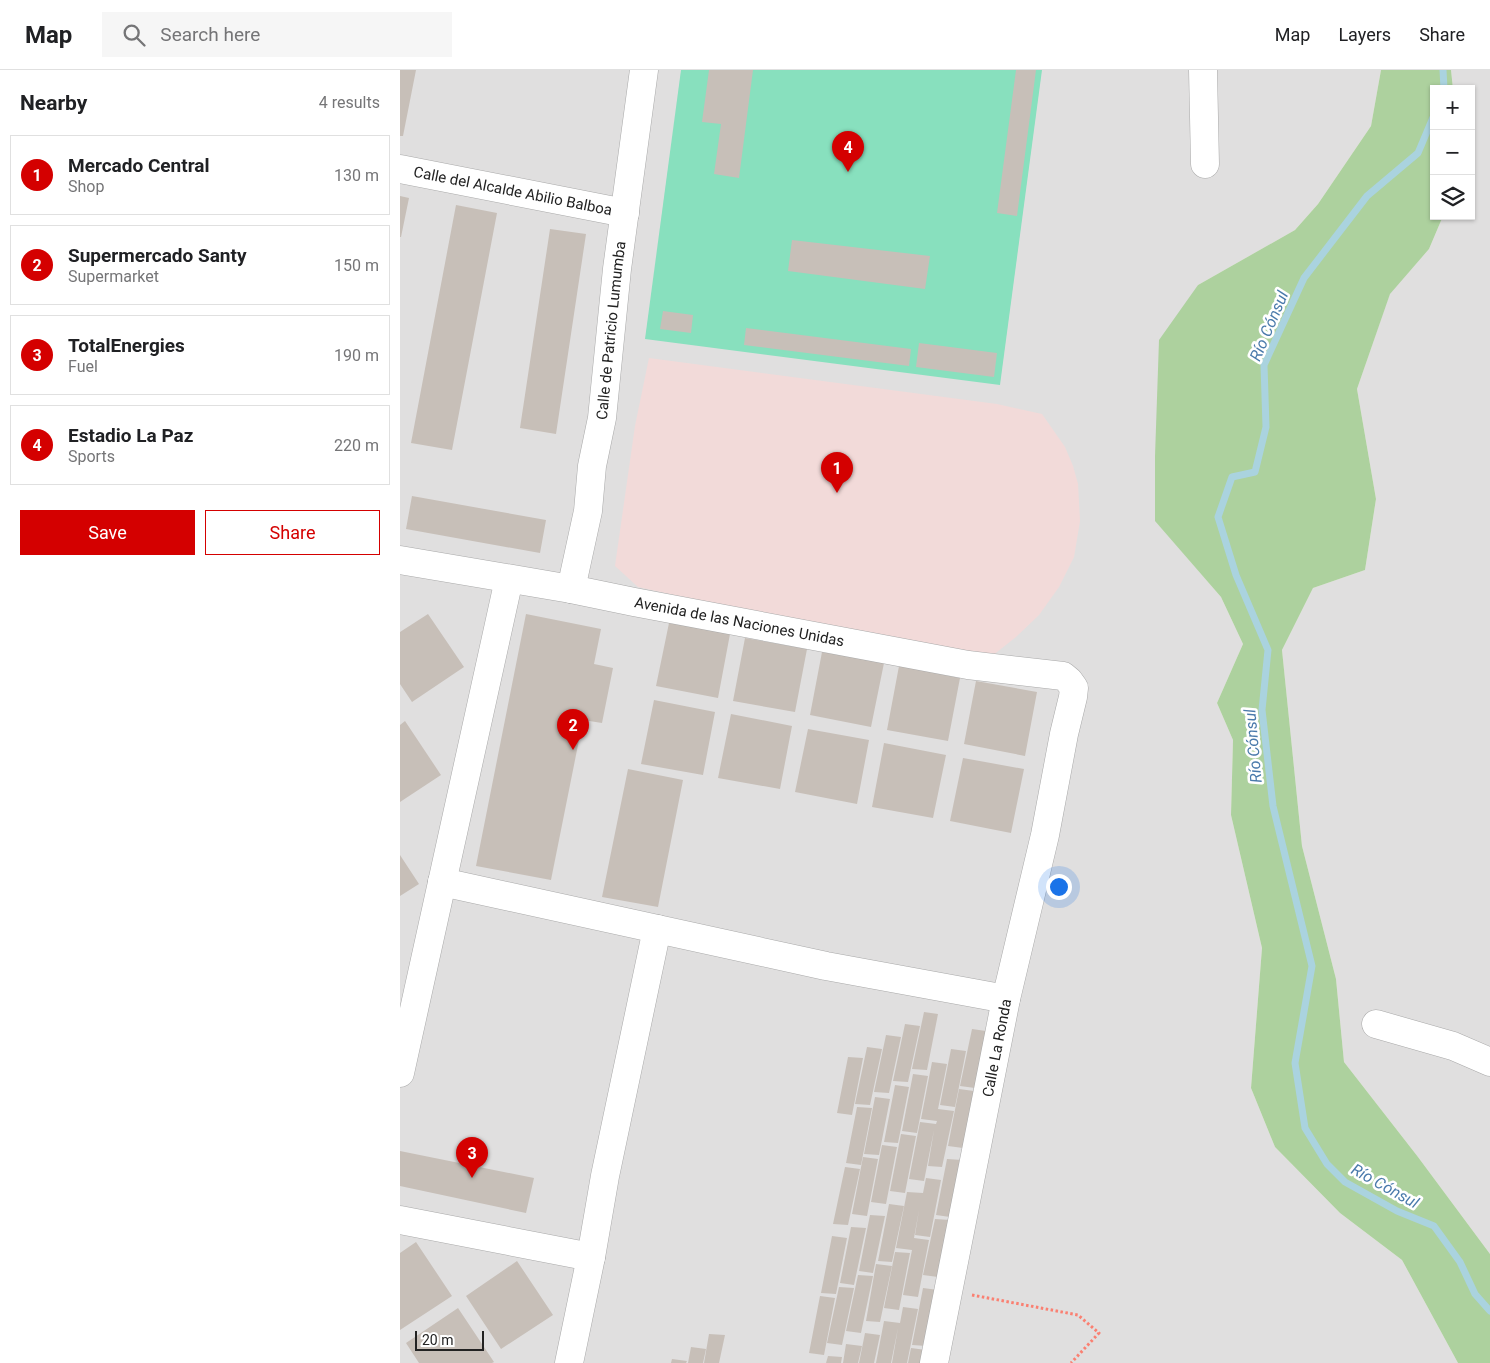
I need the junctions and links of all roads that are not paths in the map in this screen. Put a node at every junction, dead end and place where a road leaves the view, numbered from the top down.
1 (644, 70) edge
2 (1203, 70) edge
3 (1205, 164) dead end
4 (400, 169) edge
5 (625, 213) junction
6 (400, 560) edge
7 (509, 579) junction
8 (572, 588) junction
9 (1074, 688) joint
10 (442, 882) junction
11 (657, 929) junction
12 (1006, 999) junction
13 (1376, 1024) dead end
14 (1490, 1062) edge
15 (400, 1073) edge
16 (400, 1220) edge
17 (591, 1258) junction
18 (569, 1363) edge
19 (934, 1363) edge

1 - 5 street, Calle de Patricio Lumumba
2 - 3 street
4 - 5 street, Calle del Alcalde Abilio Balboa
5 - 8 street, Calle de Patricio Lumumba
6 - 7 street, Avenida de las Naciones Unidas
7 - 8 street, Avenida de las Naciones Unidas
7 - 10 street
8 - 9 street, Avenida de las Naciones Unidas
9 - 12 street, Calle La Ronda
10 - 11 street
10 - 15 street
11 - 12 street
11 - 17 street
12 - 19 street, Calle La Ronda
13 - 14 street
16 - 17 street
17 - 18 street

